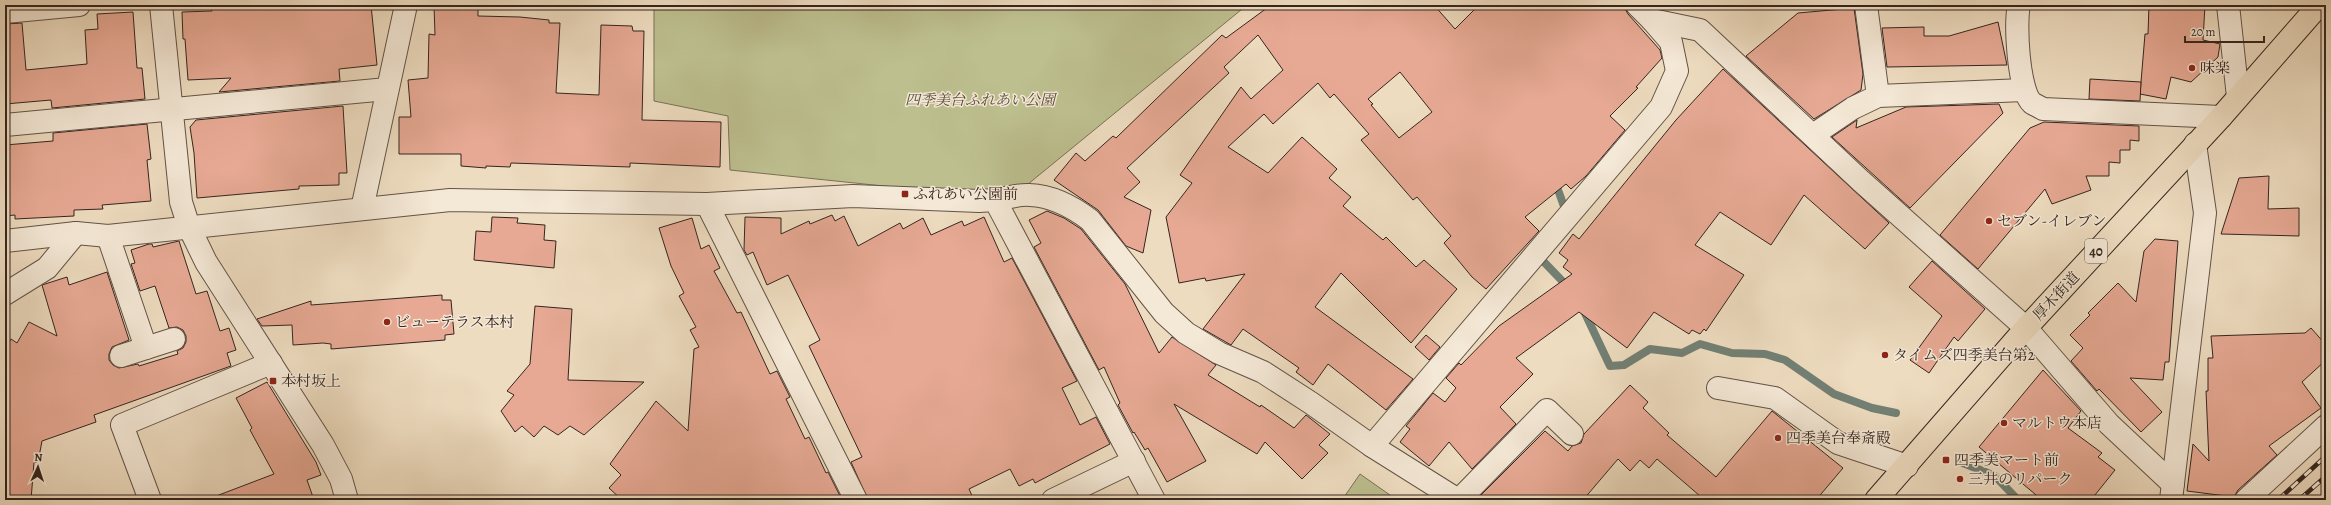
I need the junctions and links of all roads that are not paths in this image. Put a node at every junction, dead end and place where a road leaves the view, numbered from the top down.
1 (79, 5) edge
2 (161, 5) edge
3 (406, 5) edge
4 (1866, 5) edge
5 (2018, 5) edge
6 (2228, 5) edge
7 (2318, 5) edge
8 (5, 12) edge
9 (1644, 12) edge
10 (387, 89) junction
11 (2024, 90) junction
12 (1878, 96) junction
13 (2238, 97) junction
14 (172, 110) junction
15 (2221, 117) junction
16 (5, 125) edge
17 (1813, 135) junction
18 (2195, 144) junction
19 (995, 200) junction
20 (707, 204) junction
21 (362, 208) junction
22 (189, 227) junction
23 (76, 233) junction
24 (108, 236) junction
25 (5, 241) edge
26 (5, 294) edge
27 (2026, 328) junction
28 (174, 339) dead end
29 (146, 348) junction
30 (121, 356) dead end
31 (271, 363) junction
32 (1718, 388) dead end
33 (2326, 426) edge
34 (1572, 434) dead end
35 (1372, 446) junction
36 (1134, 461) junction
37 (1907, 466) junction
38 (2172, 492) edge
39 (150, 500) edge
40 (347, 500) edge
41 (856, 500) edge
42 (1052, 500) edge
43 (1154, 500) edge
44 (1459, 500) edge
45 (1876, 500) edge
46 (2246, 500) edge

1 - 8 street
2 - 14 street
3 - 10 street
4 - 12 street
5 - 11 street
6 - 13 street
7 - 13 main road, 厚木街道 / 40
9 - 17 street
9 - 35 street
10 - 14 street
10 - 21 street
11 - 12 street
11 - 15 street
12 - 17 street
13 - 15 main road, 厚木街道 / 40
14 - 16 street
14 - 22 street
15 - 18 main road, 厚木街道 / 40
17 - 27 street
18 - 27 main road, 厚木街道 / 40
18 - 38 street
19 - 20 street
19 - 35 street
19 - 36 street
20 - 21 street
20 - 41 street
21 - 22 street
22 - 24 street
22 - 31 street
23 - 24 street
23 - 25 street
23 - 26 street
24 - 29 street
27 - 37 main road, 厚木街道 / 40
27 - 38 street
28 - 29 street
29 - 30 street
31 - 39 street
31 - 40 street
32 - 37 street
33 - 46 street
34 - 44 street
35 - 44 street
36 - 42 street
36 - 43 street
37 - 45 main road, 厚木街道 / 40

